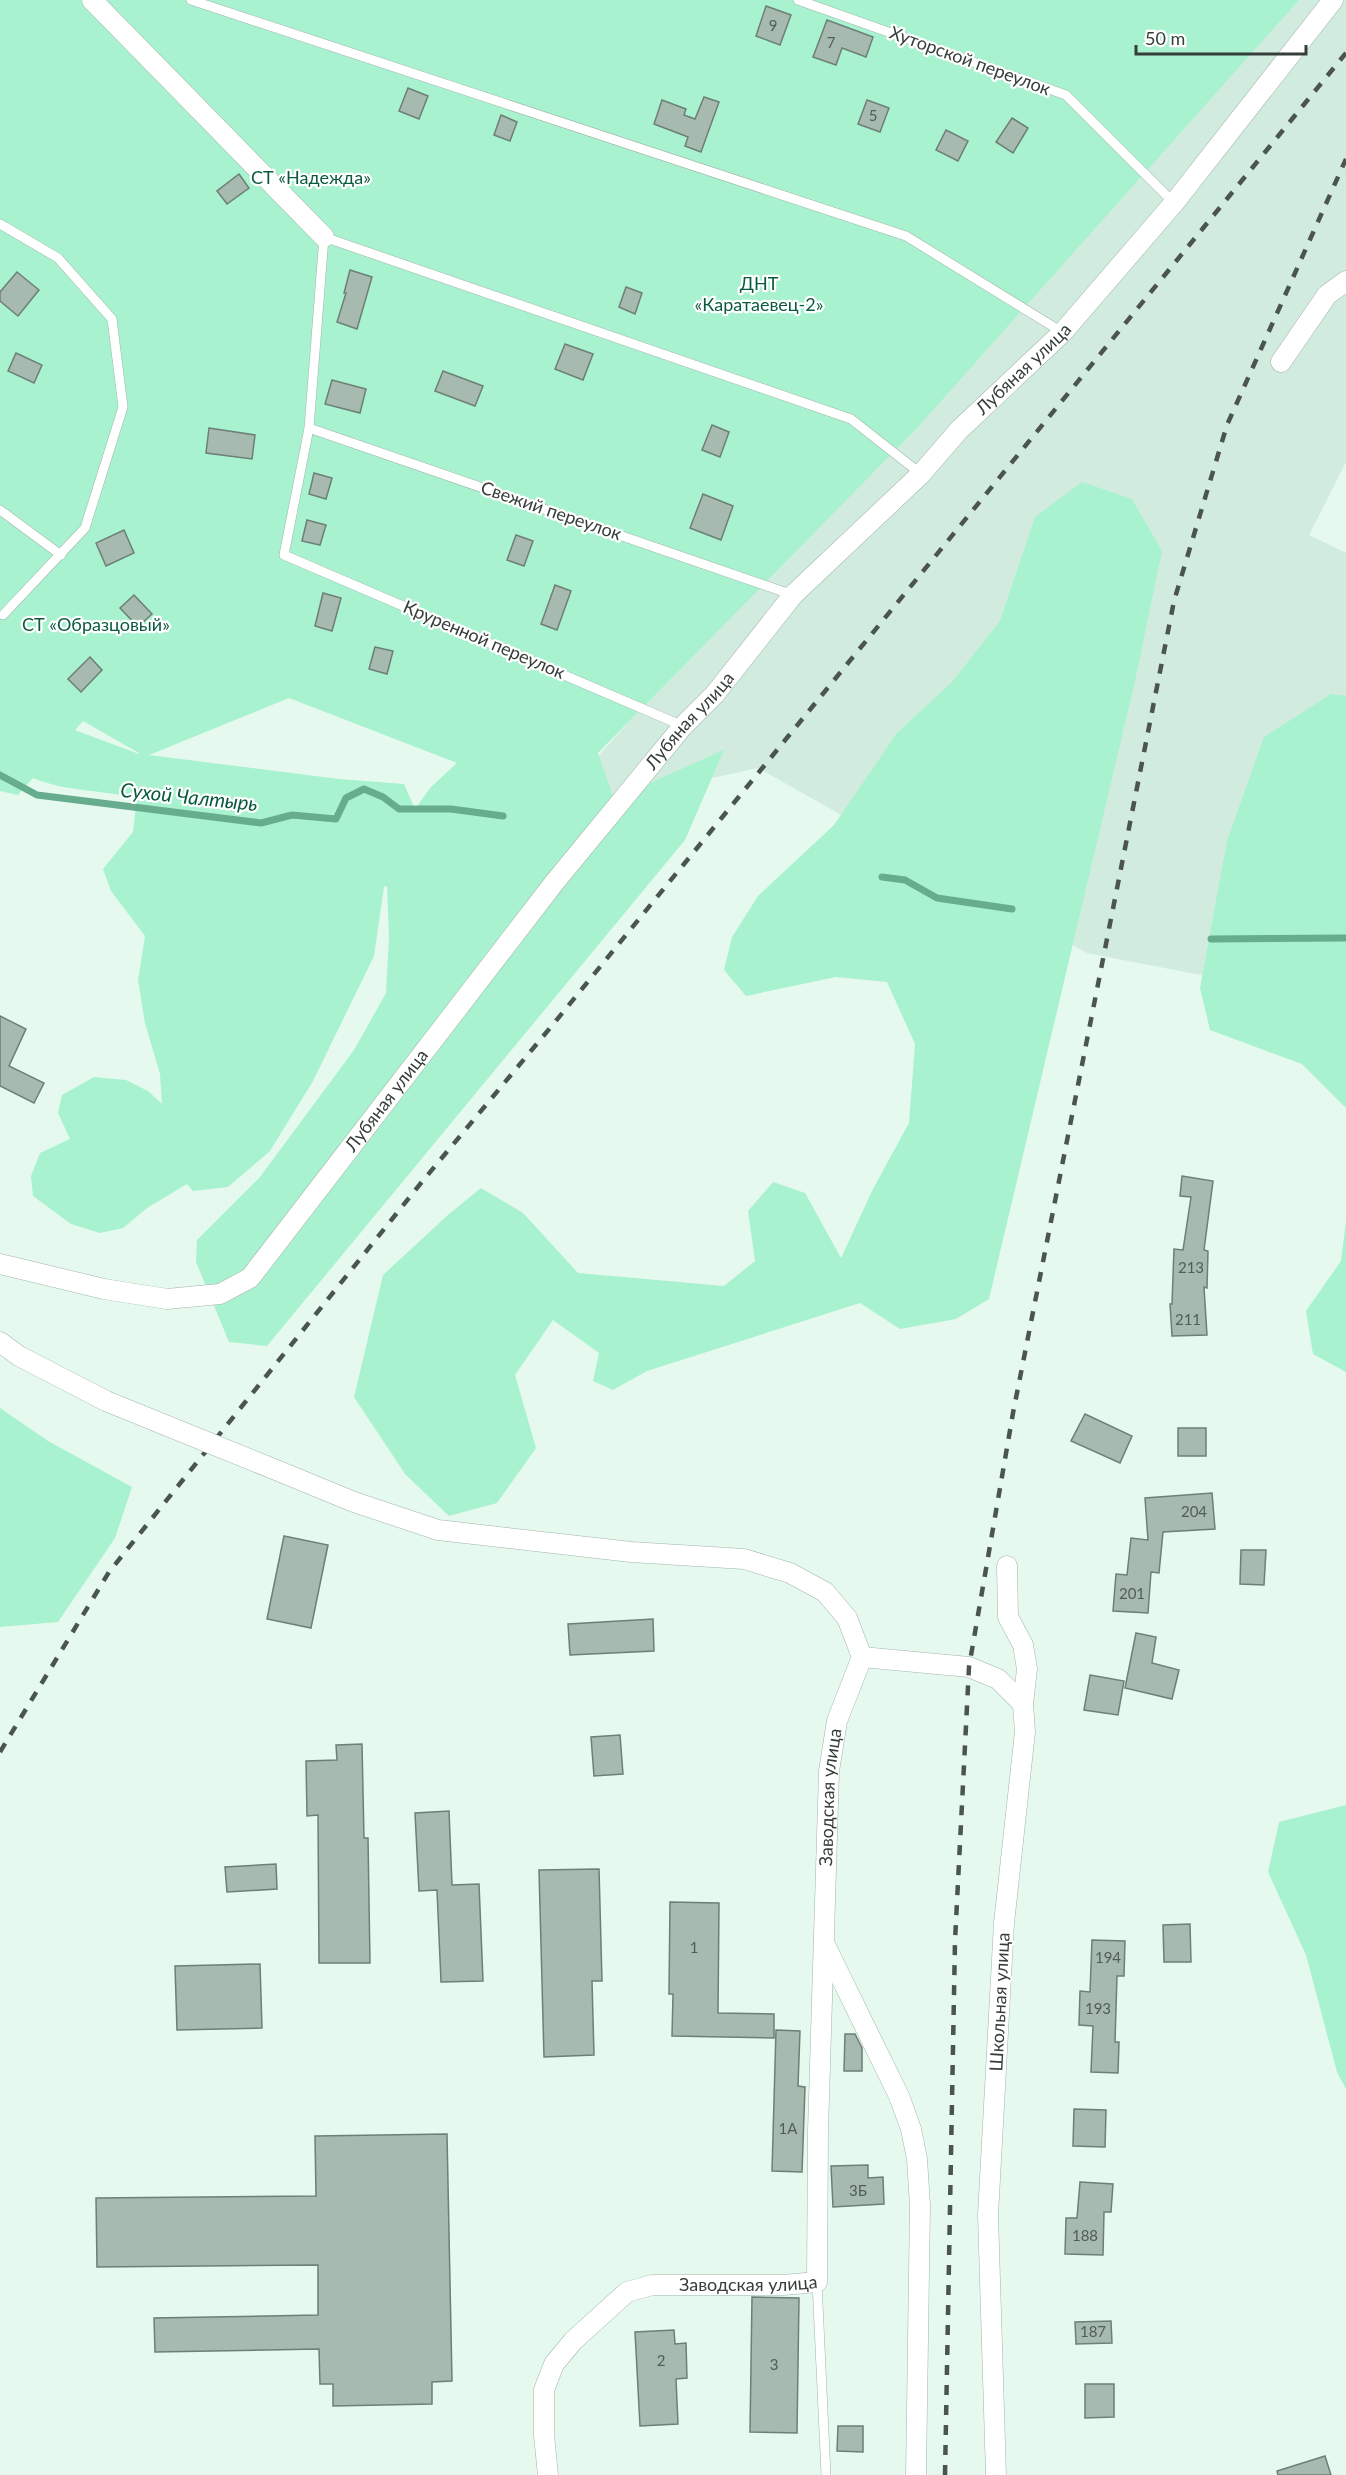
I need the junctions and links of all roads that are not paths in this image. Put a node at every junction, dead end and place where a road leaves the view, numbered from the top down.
1 (92, 0) edge
2 (191, 0) edge
3 (798, 0) edge
4 (1333, 0) edge
5 (1174, 202) junction
6 (0, 225) edge
7 (324, 237) junction
8 (1346, 281) edge
9 (1063, 332) junction
10 (1281, 362) dead end
11 (309, 428) junction
12 (921, 474) junction
13 (0, 510) edge
14 (61, 555) junction
15 (793, 595) junction
16 (3, 615) dead end
17 (683, 726) junction
18 (0, 1264) edge
19 (0, 1342) edge
20 (1007, 1566) dead end
21 (862, 1657) junction
22 (1023, 1704) junction
23 (824, 1942) junction
24 (817, 2282) junction
25 (548, 2475) edge
26 (826, 2475) edge
27 (916, 2475) edge
28 (996, 2475) edge

1 - 7 street
2 - 9 lane
3 - 5 lane, Хуторской переулок
4 - 5 street, Лубяная улица
5 - 9 street, Лубяная улица
6 - 14 lane
7 - 11 lane
7 - 12 lane
8 - 10 street
9 - 12 street, Лубяная улица
11 - 15 lane, Свежий переулок
11 - 17 lane, Круренной переулок
12 - 15 street, Лубяная улица
13 - 14 lane
14 - 16 lane
15 - 17 street, Лубяная улица
17 - 18 street, Лубяная улица
19 - 21 street, bridge
20 - 22 street, Школьная улица
21 - 22 street
21 - 23 street, Заводская улица
22 - 28 street, Школьная улица
23 - 24 street, Заводская улица
23 - 27 street, Заводская улица
24 - 25 street, Заводская улица
24 - 26 lane

